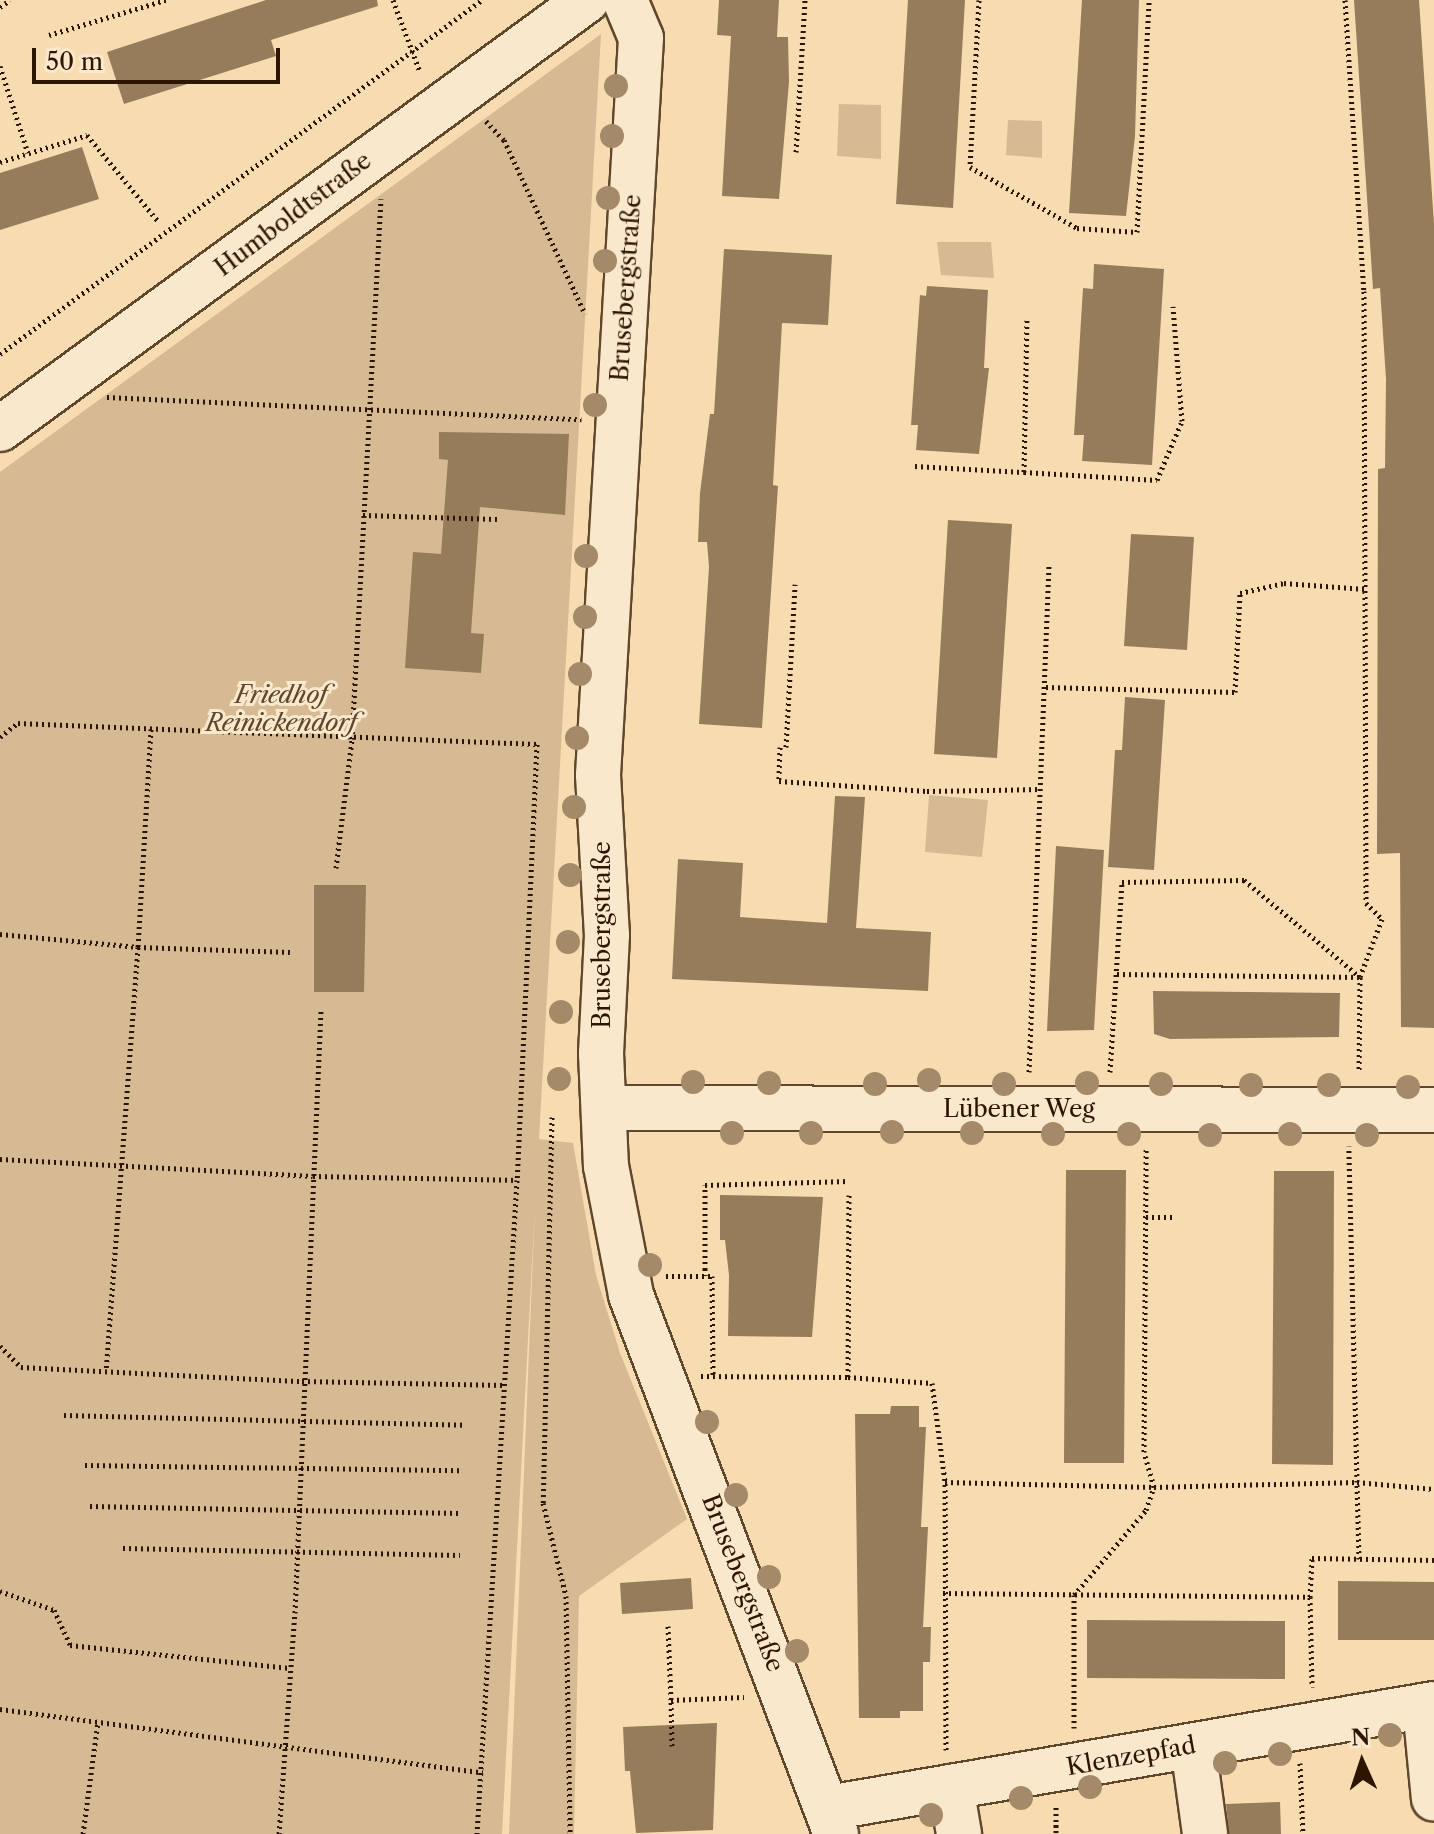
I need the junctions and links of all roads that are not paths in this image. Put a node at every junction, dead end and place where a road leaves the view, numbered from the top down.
1 (587, 0) edge
2 (625, 0) edge
3 (0, 429) edge
4 (604, 1108) junction
5 (1434, 1110) edge
6 (1429, 1705) edge
7 (1193, 1746) junction
8 (948, 1775) junction
9 (1434, 1799) edge
10 (832, 1821) edge
11 (959, 1834) edge
12 (1205, 1834) edge

1 - 3 street, Humboldtstraße
2 - 4 street, Brusebergstraße
4 - 5 street, Lübener Weg
4 - 10 street, Brusebergstraße
6 - 7 street, Klenzepfad
6 - 9 street
7 - 8 street, Klenzepfad
7 - 12 street
8 - 10 street, Klenzepfad
8 - 11 street

